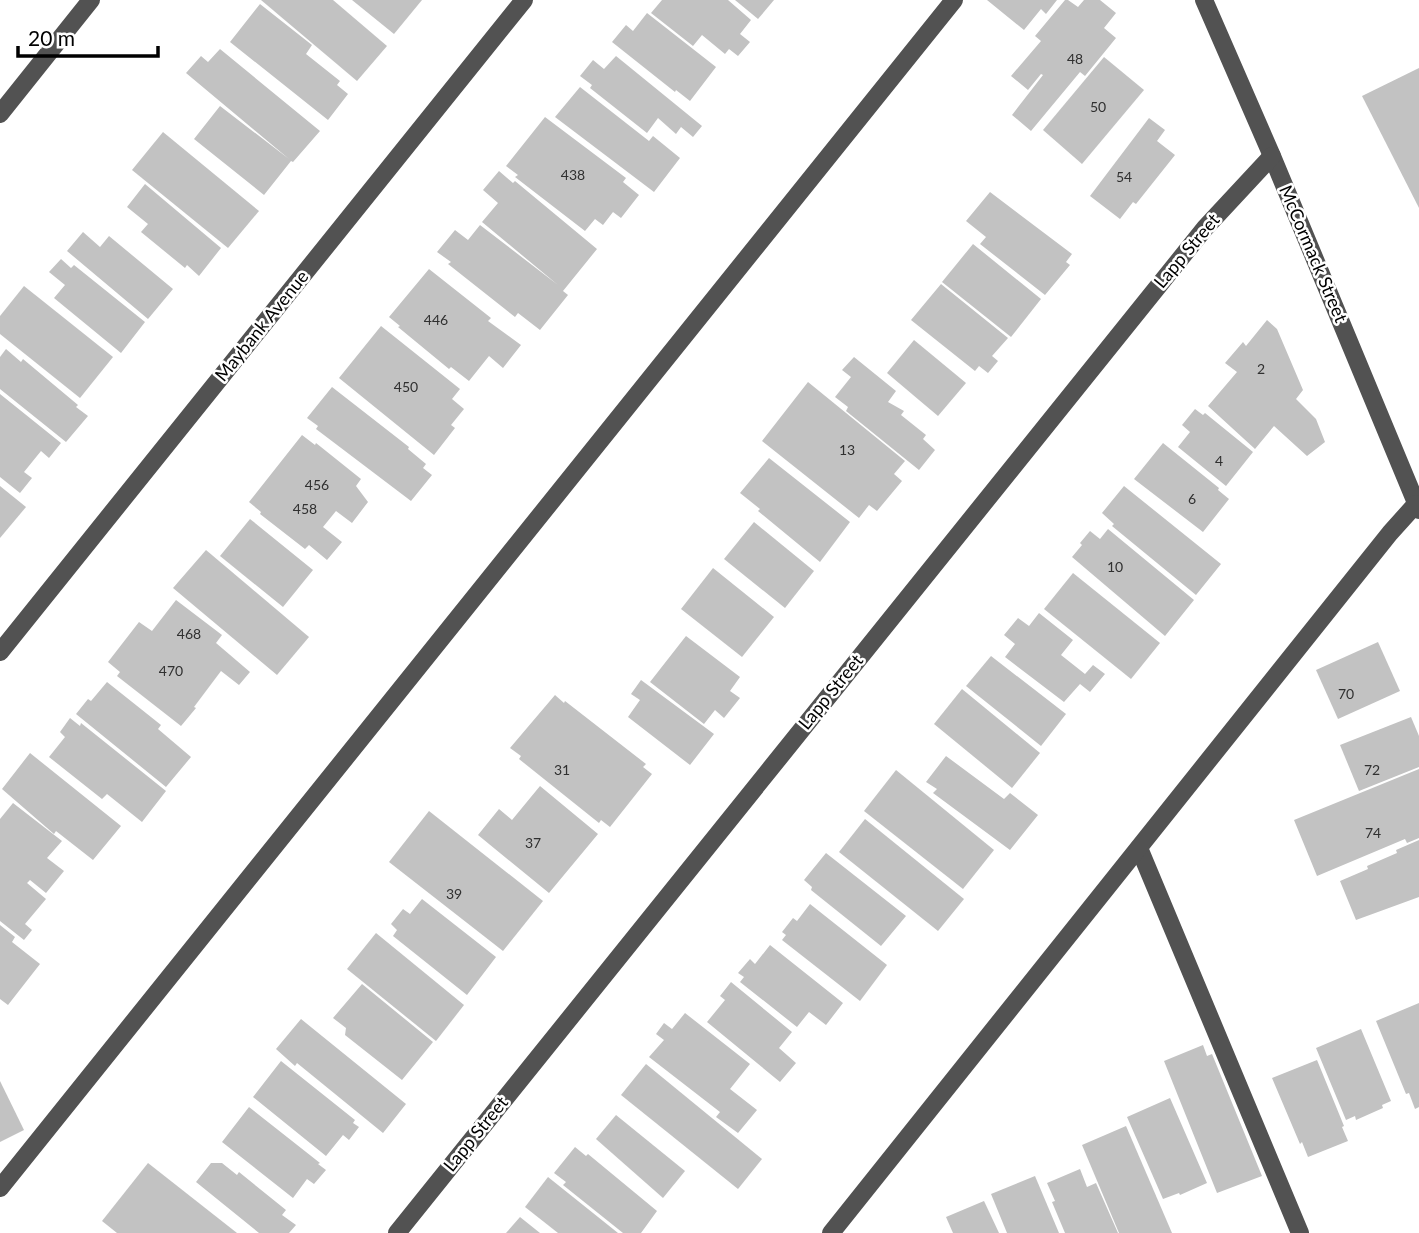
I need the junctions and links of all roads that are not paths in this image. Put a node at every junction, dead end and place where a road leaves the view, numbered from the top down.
1 (91, 0) edge
2 (524, 0) edge
3 (954, 0) edge
4 (1204, 0) edge
5 (0, 114) edge
6 (1272, 156) junction
7 (1418, 507) edge
8 (0, 652) edge
9 (1139, 848) junction
10 (0, 1188) edge
11 (397, 1233) edge
12 (831, 1233) edge
13 (1300, 1233) edge

1 - 5 street
2 - 8 street, Maybank Avenue
3 - 10 street
4 - 6 street, McCormack Street
6 - 7 street, McCormack Street
6 - 11 street, Lapp Street
7 - 9 street
9 - 12 street
9 - 13 street

